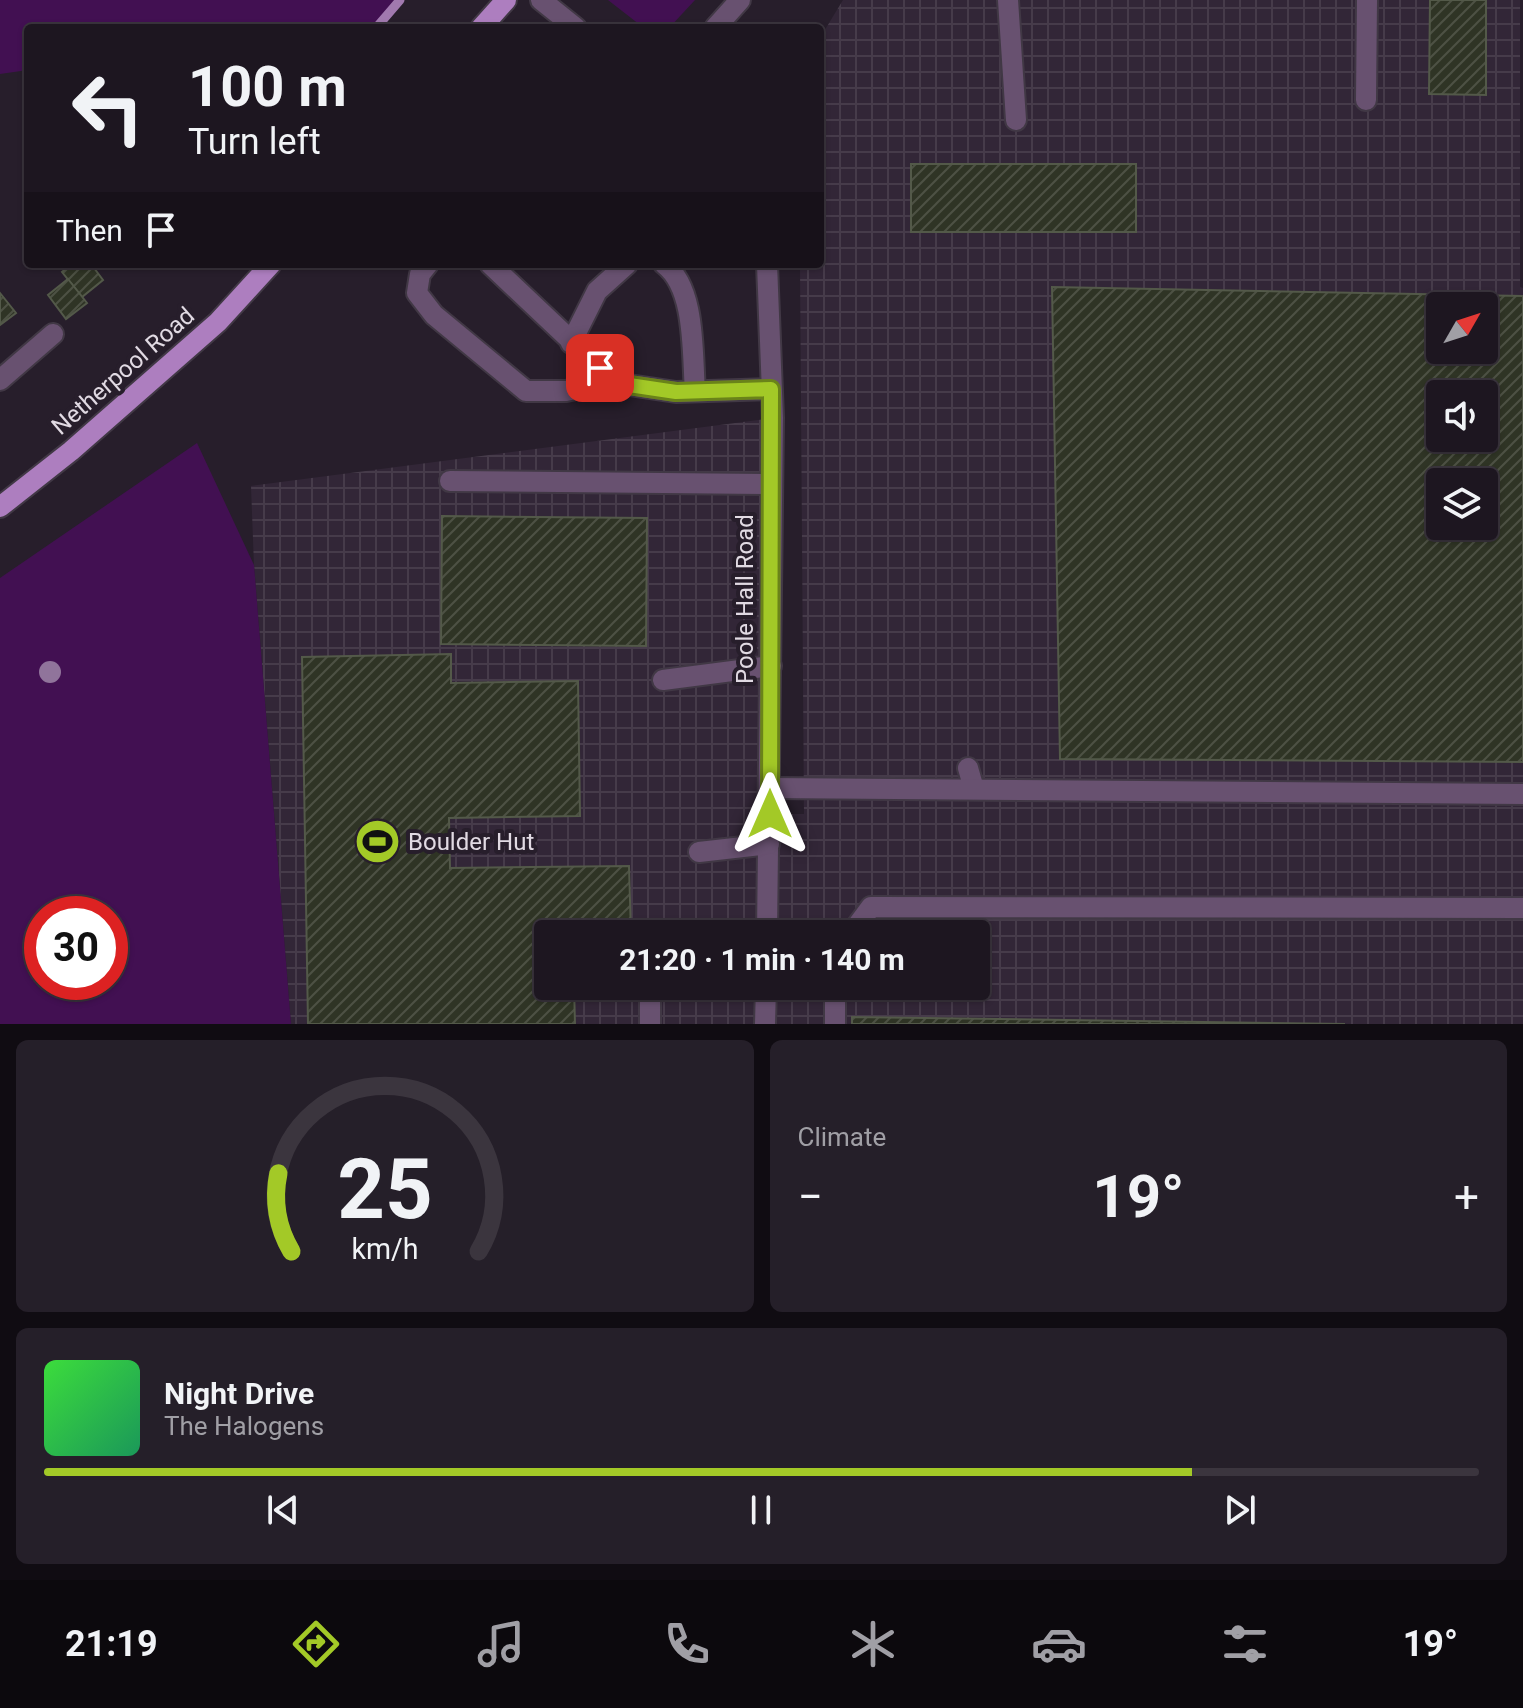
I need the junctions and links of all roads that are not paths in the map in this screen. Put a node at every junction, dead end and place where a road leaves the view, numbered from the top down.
1 (506, 0) edge
2 (541, 0) edge
3 (740, 0) edge
4 (1008, 0) edge
5 (1367, 0) edge
6 (485, 24) edge
7 (571, 24) edge
8 (719, 24) edge
9 (1366, 100) dead end
10 (1016, 120) dead end
11 (267, 268) edge
12 (425, 268) edge
13 (494, 268) edge
14 (623, 268) edge
15 (668, 268) edge
16 (767, 268) edge
17 (53, 334) dead end
18 (571, 343) junction
19 (0, 380) edge
20 (609, 382) junction
21 (771, 389) junction
22 (695, 391) junction
23 (450, 481) dead end
24 (772, 484) junction
25 (0, 507) edge
26 (771, 666) junction
27 (663, 680) dead end
28 (968, 768) dead end
29 (770, 788) junction
30 (974, 789) junction
31 (1523, 794) edge
32 (769, 844) junction
33 (699, 852) dead end
34 (1523, 908) edge
35 (767, 920) edge
36 (861, 920) edge
37 (650, 1000) edge
38 (766, 1000) edge
39 (835, 1000) edge
40 (650, 1024) edge
41 (765, 1024) edge
42 (835, 1024) edge

1 - 6 main road
2 - 7 street
3 - 8 street
4 - 10 street
5 - 9 street
11 - 25 main road, Netherpool Road
12 - 20 street
13 - 18 street
14 - 18 street
15 - 22 street
16 - 21 street, Poole Hall Road
17 - 19 street
18 - 20 street
20 - 22 street
21 - 22 street
21 - 24 street, Poole Hall Road
23 - 24 street
24 - 26 street, Poole Hall Road
26 - 27 street
26 - 29 street, Poole Hall Road
28 - 30 street
29 - 30 street
29 - 32 street, Poole Hall Road
30 - 31 street
32 - 33 street
32 - 35 street, Poole Hall Road
34 - 36 street
37 - 40 street
38 - 41 street
39 - 42 street

